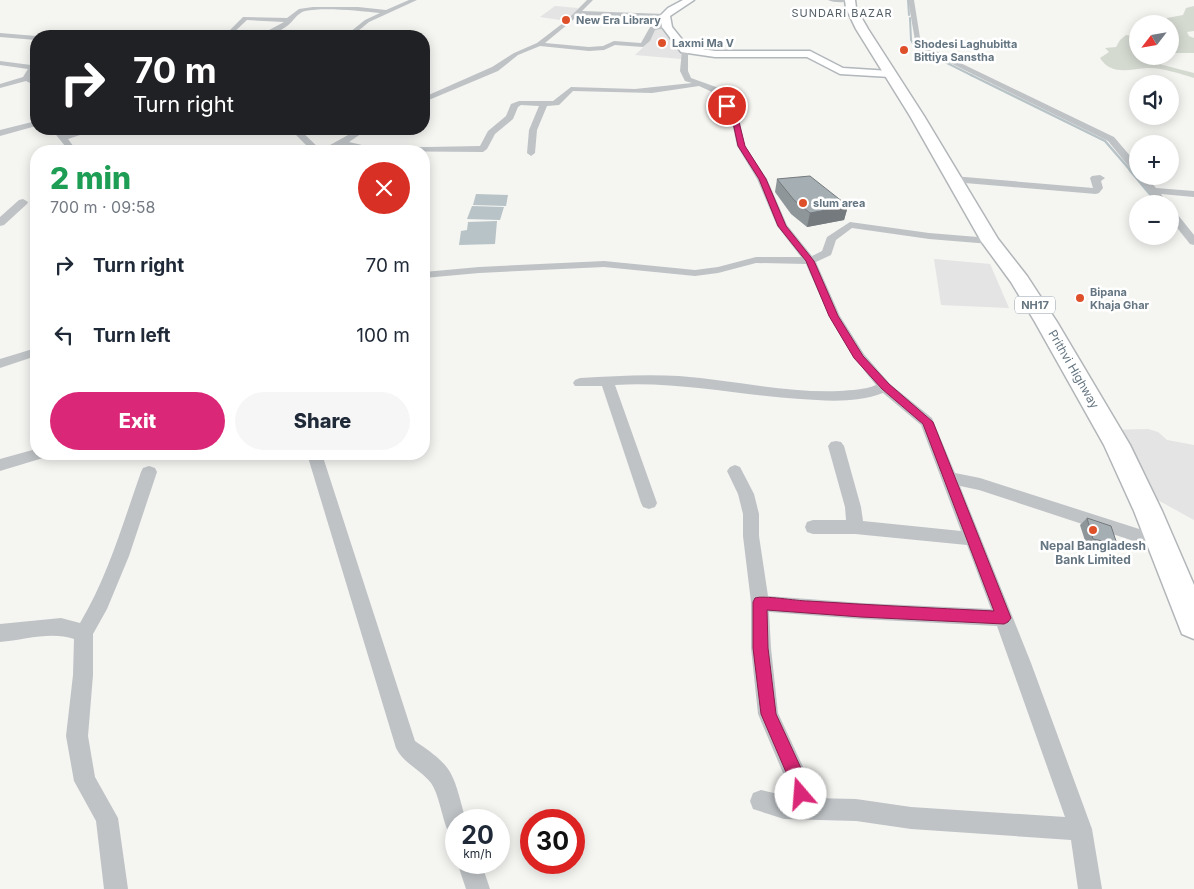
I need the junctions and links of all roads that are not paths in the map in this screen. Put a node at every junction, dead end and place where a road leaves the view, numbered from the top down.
1 (414, 0) edge
2 (590, 0) edge
3 (690, 0) edge
4 (831, 0) edge
5 (850, 0) edge
6 (911, 0) edge
7 (387, 12) junction
8 (579, 13) junction
9 (288, 20) junction
10 (666, 21) junction
11 (233, 30) edge
12 (274, 30) edge
13 (356, 30) edge
14 (0, 35) edge
15 (30, 38) edge
16 (538, 44) junction
17 (685, 50) junction
18 (0, 62) edge
19 (30, 64) edge
20 (30, 70) edge
21 (890, 74) junction
22 (27, 78) junction
23 (30, 80) edge
24 (699, 84) junction
25 (0, 86) edge
26 (430, 97) edge
27 (544, 104) junction
28 (30, 126) edge
29 (0, 133) edge
30 (59, 135) edge
31 (71, 135) edge
32 (300, 135) edge
33 (355, 135) edge
34 (60, 138) junction
35 (342, 143) junction
36 (67, 145) edge
37 (311, 145) edge
38 (338, 145) edge
39 (350, 145) edge
40 (430, 150) edge
41 (531, 153) dead end
42 (1129, 161) edge
43 (1100, 178) dead end
44 (953, 179) junction
45 (1149, 185) edge
46 (1153, 190) junction
47 (1194, 194) edge
48 (1157, 195) edge
49 (23, 202) dead end
50 (0, 223) edge
51 (1179, 223) edge
52 (990, 241) junction
53 (1194, 242) edge
54 (810, 261) junction
55 (430, 274) edge
56 (30, 354) edge
57 (0, 364) edge
58 (607, 381) junction
59 (580, 383) dead end
60 (886, 387) junction
61 (836, 446) dead end
62 (30, 456) edge
63 (316, 460) edge
64 (0, 465) edge
65 (735, 471) dead end
66 (149, 472) dead end
67 (949, 478) junction
68 (648, 503) dead end
69 (813, 527) dead end
70 (855, 527) junction
71 (972, 538) junction
72 (1161, 543) junction
73 (760, 602) junction
74 (1004, 618) junction
75 (1194, 624) edge
76 (0, 633) edge
77 (84, 633) junction
78 (761, 801) dead end
79 (805, 808) junction
80 (452, 809) edge
81 (1081, 828) junction
82 (473, 874) edge
83 (116, 889) edge
84 (478, 889) edge
85 (1090, 889) edge

1 - 7 street
2 - 8 street
3 - 10 main road
4 - 5 street
5 - 21 highway, Prithvi Highway / NH17
6 - 42 street
7 - 9 street
7 - 13 street
8 - 10 street
8 - 16 street
9 - 11 street
9 - 12 street
10 - 16 street
10 - 17 main road
14 - 15 street
16 - 26 street
17 - 21 main road
17 - 24 street
18 - 19 street
20 - 22 street
21 - 44 highway, Prithvi Highway / NH17
22 - 23 street
22 - 25 street
24 - 27 street
24 - 54 street
27 - 40 street
27 - 41 street
28 - 29 street
30 - 34 street
31 - 34 street
32 - 37 street
33 - 35 street
34 - 36 street
35 - 38 street
35 - 39 street
43 - 44 street
44 - 52 highway, Prithvi Highway / NH17
45 - 46 street
46 - 47 street
46 - 48 street
49 - 50 street
51 - 53 street
52 - 54 street
52 - 72 highway, Prithvi Highway / NH17
54 - 55 street
54 - 60 street
56 - 57 street
58 - 59 street
58 - 60 street
58 - 68 street
60 - 67 street
61 - 70 street
62 - 64 street
63 - 80 street
65 - 73 street
66 - 77 street
67 - 71 street
67 - 72 street
69 - 70 street
70 - 71 street
71 - 74 street
72 - 75 highway, Prithvi Highway / NH17
73 - 74 street
73 - 79 street
74 - 81 street
76 - 77 street
77 - 83 street
78 - 79 street
79 - 81 street
81 - 85 street
82 - 84 street

